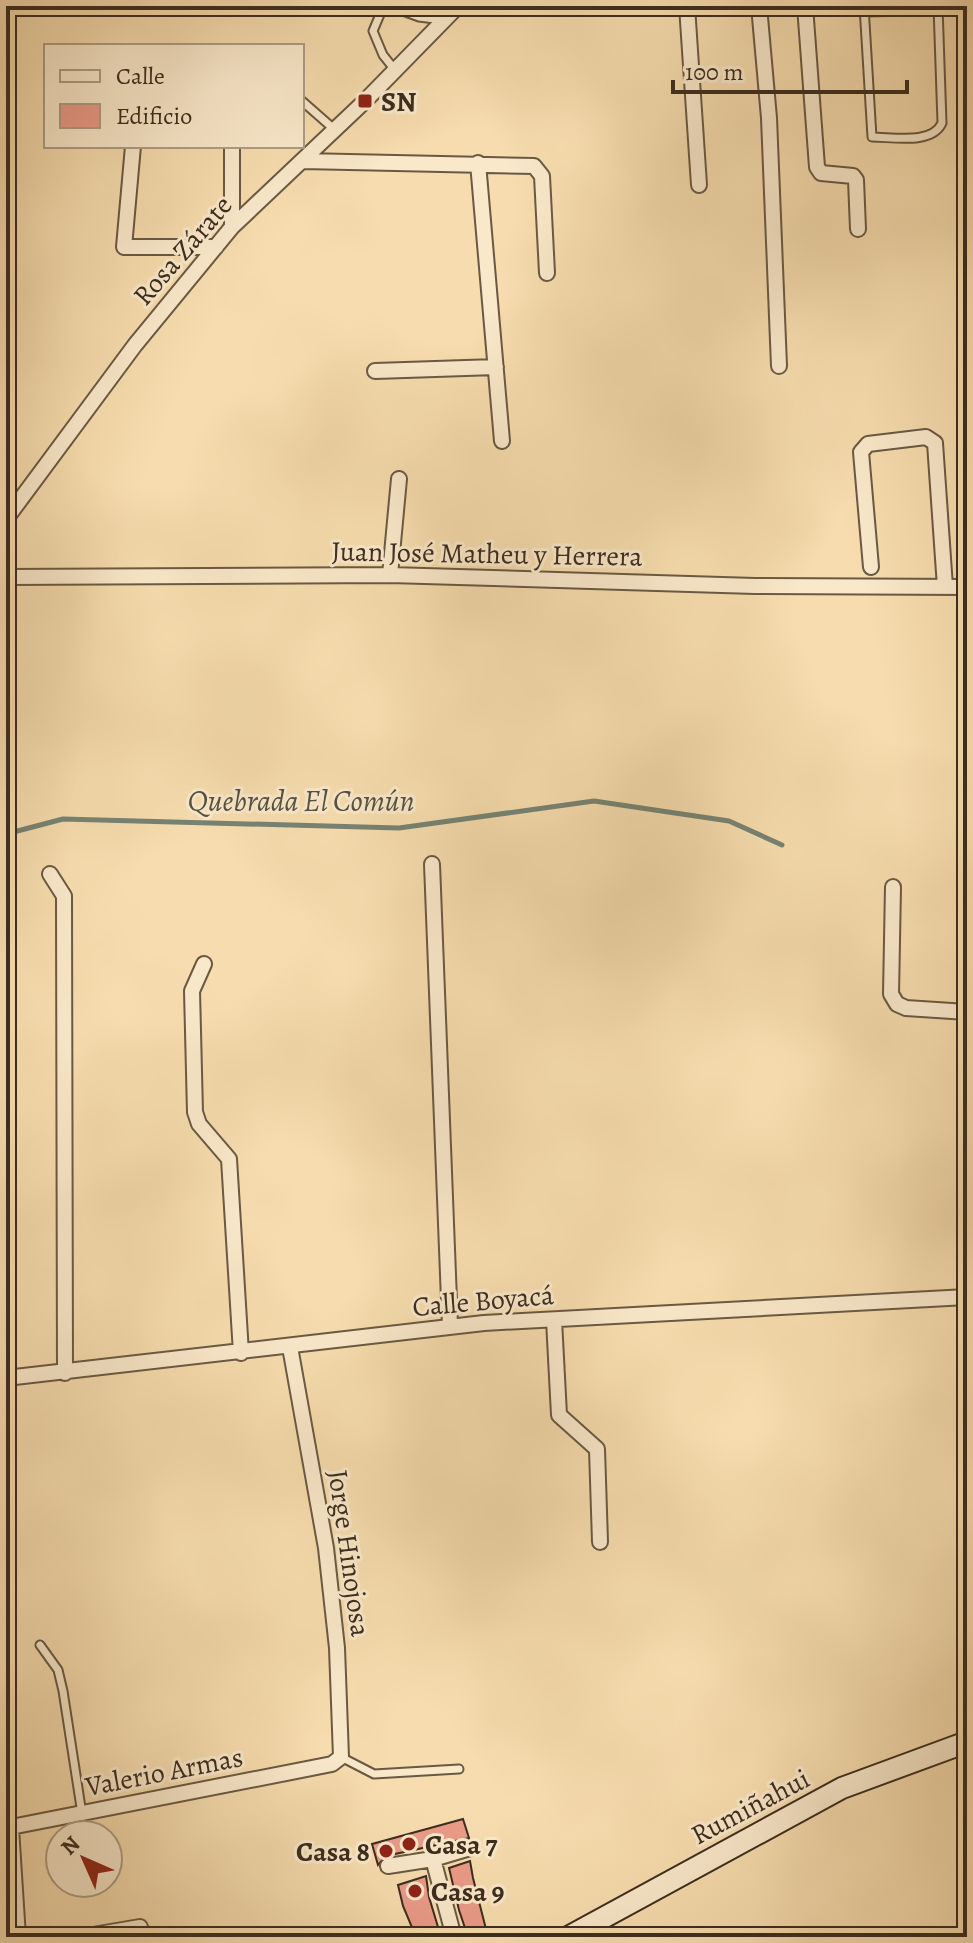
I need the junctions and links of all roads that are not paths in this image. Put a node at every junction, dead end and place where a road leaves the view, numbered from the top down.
1 (458, 6) edge
2 (687, 6) edge
3 (759, 6) edge
4 (805, 6) edge
5 (914, 6) edge
6 (938, 6) edge
7 (864, 9) edge
8 (443, 20) junction
9 (395, 70) junction
10 (304, 103) edge
11 (335, 130) junction
12 (133, 148) edge
13 (232, 148) edge
14 (303, 161) junction
15 (478, 163) junction
16 (699, 185) dead end
17 (232, 227) junction
18 (858, 229) dead end
19 (216, 247) junction
20 (547, 273) dead end
21 (779, 366) dead end
22 (496, 367) junction
23 (375, 371) dead end
24 (502, 441) dead end
25 (399, 479) dead end
26 (6, 519) edge
27 (871, 567) dead end
28 (390, 575) junction
29 (6, 577) edge
30 (945, 587) junction
31 (967, 587) edge
32 (432, 864) dead end
33 (50, 874) dead end
34 (893, 887) dead end
35 (204, 964) dead end
36 (967, 1012) edge
37 (967, 1297) edge
38 (554, 1320) junction
39 (450, 1326) junction
40 (290, 1347) junction
41 (241, 1353) junction
42 (65, 1373) junction
43 (6, 1378) edge
44 (600, 1542) dead end
45 (40, 1645) dead end
46 (967, 1742) edge
47 (337, 1761) junction
48 (459, 1769) dead end
49 (82, 1814) junction
50 (8, 1828) edge
51 (470, 1848) dead end
52 (433, 1859) junction
53 (388, 1866) dead end
54 (140, 1927) dead end
55 (18, 1937) edge
56 (81, 1937) edge
57 (454, 1937) edge
58 (568, 1937) edge

1 - 8 street, Rosa Zárate
2 - 16 street
3 - 21 street
4 - 18 street
5 - 7 lane
6 - 7 lane
8 - 9 street, Rosa Zárate
8 - 9 lane
9 - 11 street, Rosa Zárate
10 - 11 lane
11 - 14 street, Rosa Zárate
12 - 19 street
13 - 17 street
14 - 15 street
14 - 17 street, Rosa Zárate
15 - 20 street
15 - 22 street
17 - 19 street, Rosa Zárate
19 - 26 street, Rosa Zárate
22 - 23 street
22 - 24 street
25 - 28 street
27 - 30 street
28 - 29 street, Juan José Matheu y Herrera
28 - 30 street, Juan José Matheu y Herrera
30 - 31 street, Juan José Matheu y Herrera
32 - 39 street
33 - 42 street
34 - 36 street
35 - 41 street
37 - 38 street, Calle Boyacá
38 - 39 street, Calle Boyacá
38 - 44 street
39 - 40 street, Calle Boyacá
40 - 41 street, Calle Boyacá
40 - 47 street, Jorge Hinojosa
41 - 42 street, Calle Boyacá
42 - 43 street, Calle Boyacá
45 - 49 lane
46 - 58 street, Rumiñahui
47 - 48 lane
47 - 49 street, Valerio Armas
49 - 50 street, Valerio Armas
50 - 55 street
51 - 52 street
52 - 53 street
52 - 57 street
54 - 56 street

